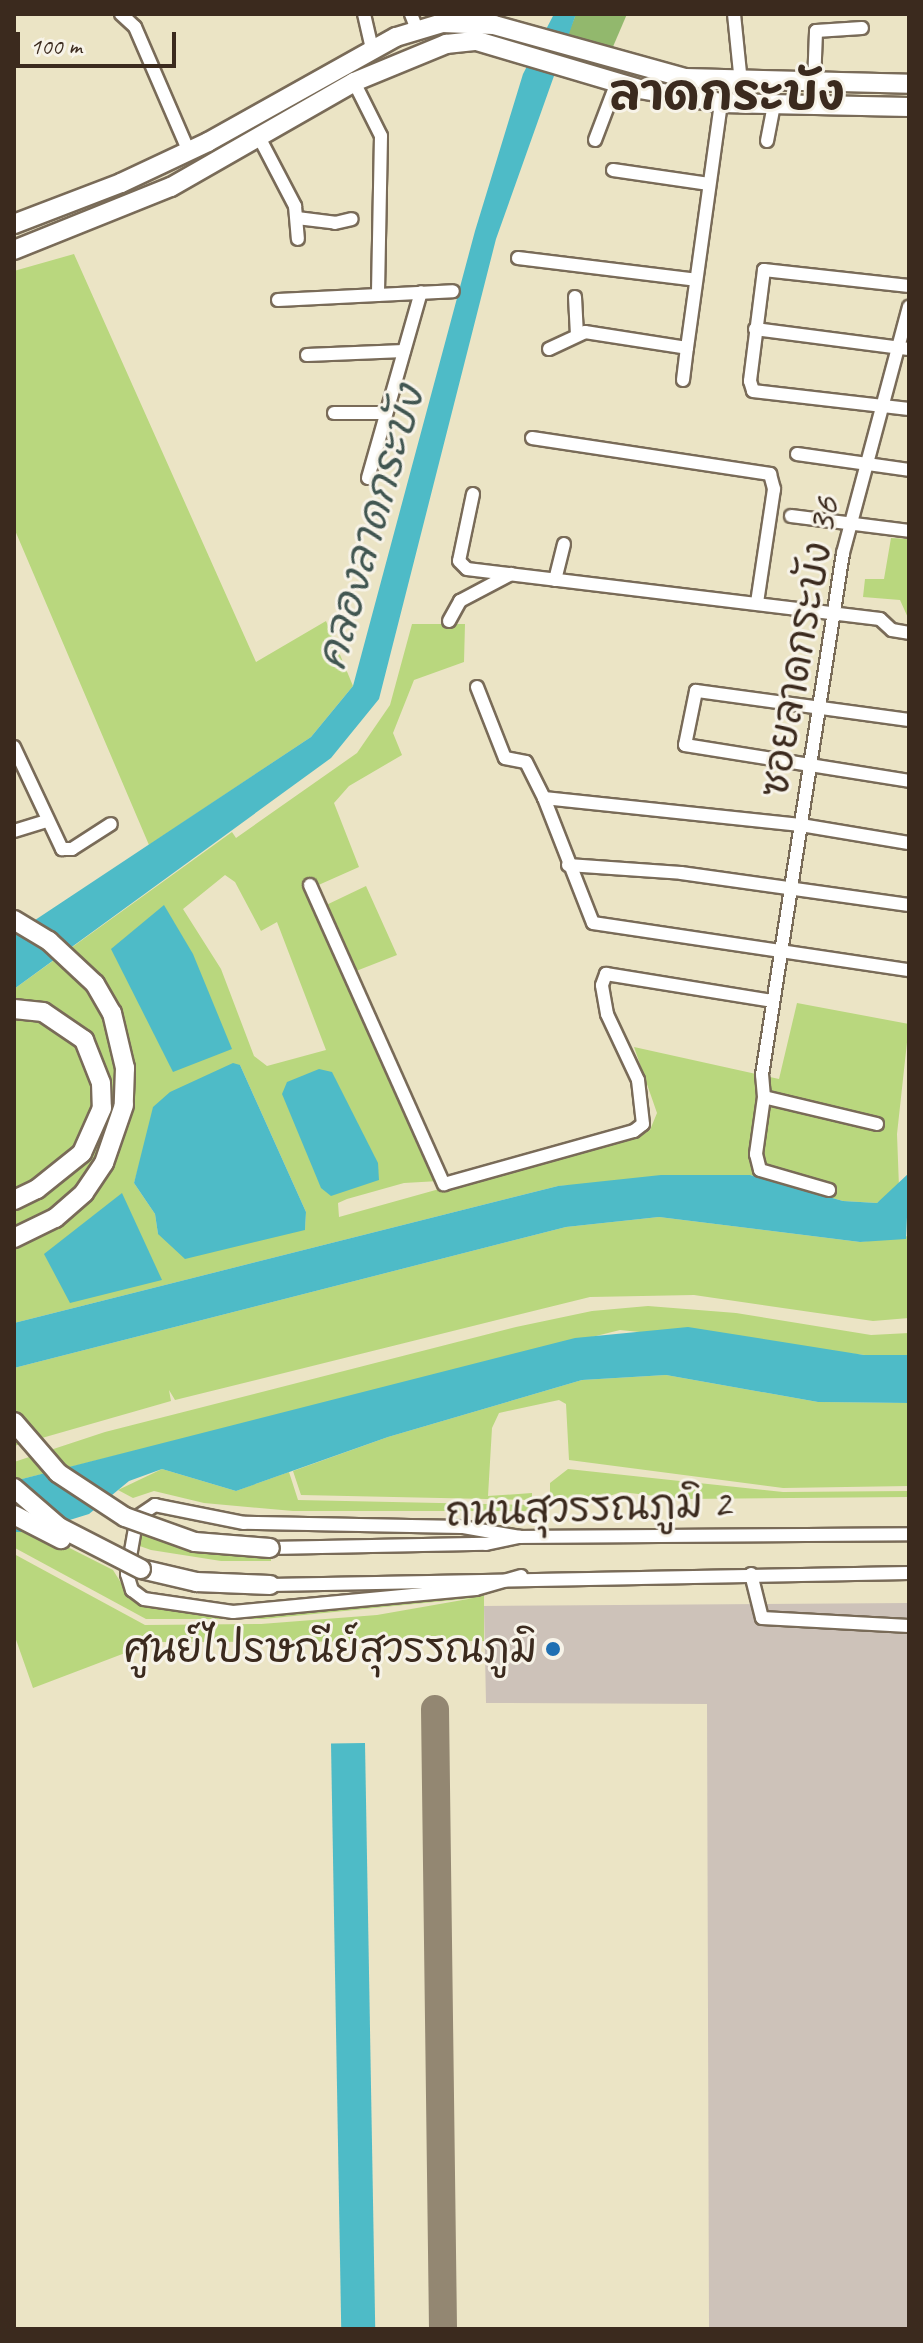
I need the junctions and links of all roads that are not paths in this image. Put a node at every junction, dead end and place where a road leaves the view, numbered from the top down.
1 (121, 14) edge
2 (364, 14) edge
3 (734, 14) edge
4 (414, 22) edge
5 (862, 28) dead end
6 (372, 49) junction
7 (611, 80) junction
8 (354, 82) junction
9 (741, 83) junction
10 (814, 84) junction
11 (909, 84) edge
12 (721, 103) junction
13 (774, 106) junction
14 (909, 107) edge
15 (260, 139) junction
16 (595, 140) dead end
17 (767, 141) dead end
18 (189, 152) junction
19 (613, 170) dead end
20 (709, 184) junction
21 (297, 218) junction
22 (352, 219) dead end
23 (18, 223) edge
24 (298, 239) dead end
25 (22, 248) edge
26 (518, 258) dead end
27 (696, 280) junction
28 (909, 286) edge
29 (453, 291) dead end
30 (421, 292) junction
31 (378, 295) junction
32 (575, 297) dead end
33 (278, 300) dead end
34 (909, 307) edge
35 (755, 329) junction
36 (577, 332) junction
37 (687, 348) junction
38 (903, 348) edge
39 (549, 349) dead end
40 (404, 351) junction
41 (307, 355) dead end
42 (683, 380) dead end
43 (883, 406) junction
44 (909, 409) edge
45 (334, 413) dead end
46 (386, 413) junction
47 (532, 438) dead end
48 (797, 454) dead end
49 (867, 465) junction
50 (909, 470) edge
51 (368, 478) dead end
52 (473, 494) dead end
53 (791, 516) dead end
54 (851, 524) junction
55 (909, 531) edge
56 (564, 544) dead end
57 (511, 574) junction
58 (555, 580) junction
59 (757, 603) junction
60 (833, 614) junction
61 (449, 621) dead end
62 (909, 633) edge
63 (477, 687) dead end
64 (818, 707) junction
65 (909, 720) edge
66 (14, 747) edge
67 (809, 768) junction
68 (909, 781) edge
69 (544, 798) junction
70 (46, 821) junction
71 (111, 824) dead end
72 (801, 825) junction
73 (14, 831) edge
74 (909, 843) edge
75 (568, 865) junction
76 (310, 885) dead end
77 (792, 888) junction
78 (909, 905) edge
79 (14, 920) edge
80 (784, 949) junction
81 (909, 970) edge
82 (772, 1001) junction
83 (14, 1009) edge
84 (764, 1097) junction
85 (877, 1124) dead end
86 (829, 1190) dead end
87 (14, 1200) edge
88 (14, 1238) edge
89 (14, 1422) edge
90 (14, 1488) edge
91 (14, 1515) edge
92 (909, 1534) edge
93 (520, 1537) junction
94 (270, 1548) joint
95 (141, 1569) junction
96 (909, 1573) edge
97 (751, 1574) junction
98 (521, 1576) junction
99 (270, 1585) joint
100 (909, 1626) edge

1 - 18 street
2 - 6 street
3 - 9 street
4 - 6 main road
4 - 9 main road
5 - 10 street
6 - 18 main road
7 - 8 main road
7 - 12 main road
7 - 16 street
8 - 15 main road
8 - 31 street
9 - 10 main road
10 - 11 main road
12 - 13 main road
12 - 20 street
13 - 14 main road
13 - 17 street
15 - 21 street
15 - 25 main road
18 - 23 main road
19 - 20 street
20 - 27 street
21 - 22 street
21 - 24 street
23 - 25 main road
26 - 27 street
27 - 37 street
28 - 35 street
29 - 30 street
30 - 31 street
30 - 40 street
31 - 33 street
32 - 36 street
34 - 38 street, ซอยลาดกระบัง 36
35 - 38 street
35 - 43 street
36 - 37 street
36 - 39 street
37 - 42 street
38 - 43 street, ซอยลาดกระบัง 36
40 - 41 street
40 - 46 street
43 - 44 street
43 - 49 street, ซอยลาดกระบัง 36
45 - 46 street
46 - 51 street
47 - 59 street
48 - 49 street
49 - 50 street
49 - 54 street, ซอยลาดกระบัง 36
52 - 57 street
53 - 54 street
54 - 55 street
54 - 60 street, ซอยลาดกระบัง 36
56 - 58 street
57 - 58 street
57 - 61 street
58 - 59 street
59 - 60 street
60 - 62 street
60 - 64 street, ซอยลาดกระบัง 36
63 - 69 street
64 - 65 street
64 - 67 street, ซอยลาดกระบัง 36
64 - 67 street
66 - 70 street
67 - 68 street
67 - 72 street, ซอยลาดกระบัง 36
69 - 72 street
69 - 75 street
70 - 71 street
70 - 73 street
72 - 74 street
72 - 77 street, ซอยลาดกระบัง 36
75 - 77 street
75 - 80 street
76 - 82 street
77 - 78 street
77 - 80 street, ซอยลาดกระบัง 36
79 - 88 main road
80 - 81 street
80 - 82 street, ซอยลาดกระบัง 36
82 - 84 street, ซอยลาดกระบัง 36
83 - 87 main road
84 - 85 street
84 - 86 street, ซอยลาดกระบัง 36
89 - 94 main road, bridge
90 - 95 main road, bridge
91 - 95 main road, bridge
92 - 93 street, ถนนสุวรรณภูมิ 2
93 - 94 street, ถนนสุวรรณภูมิ 2
93 - 98 street
95 - 99 main road
96 - 97 street, ถนนสุวรรณภูมิ 2
97 - 98 street, ถนนสุวรรณภูมิ 2
97 - 100 street
98 - 99 street, ถนนสุวรรณภูมิ 2

